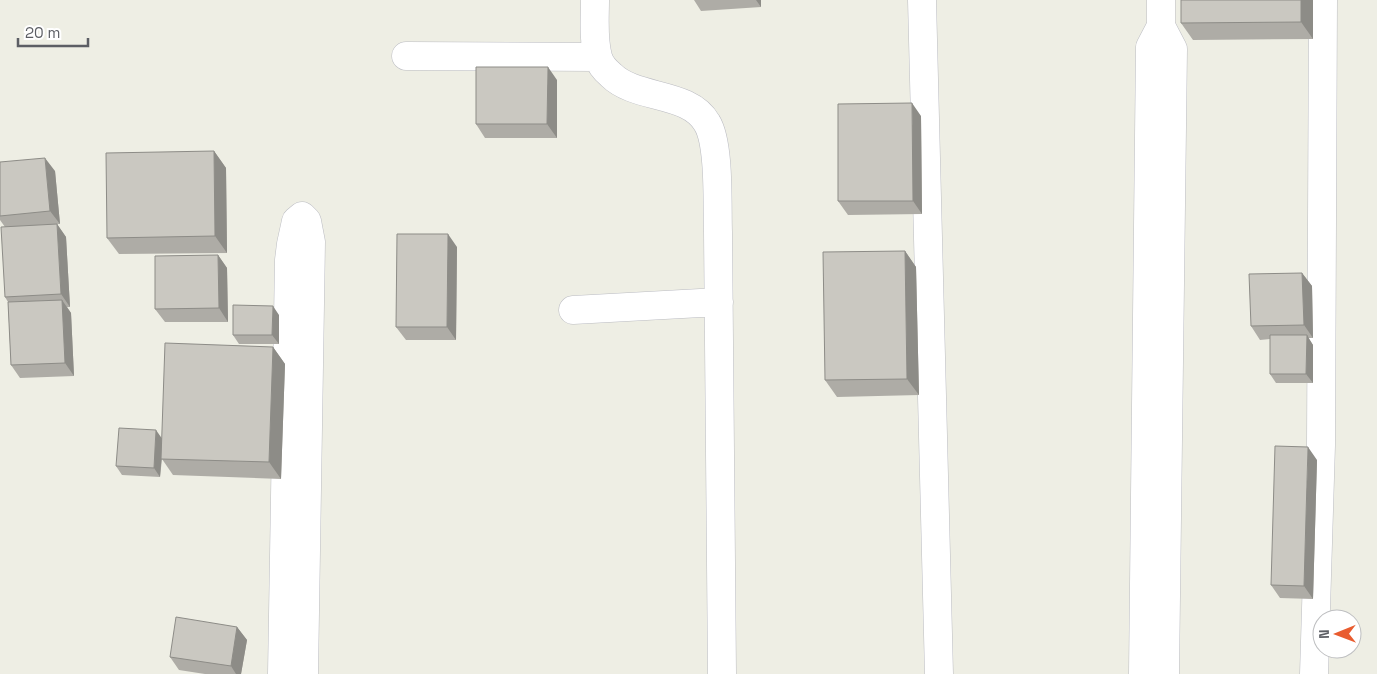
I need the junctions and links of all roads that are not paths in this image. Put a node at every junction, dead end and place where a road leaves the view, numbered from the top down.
1 (595, 0) edge
2 (922, 0) edge
3 (1324, 0) edge
4 (1161, 13) edge
5 (406, 56) dead end
6 (598, 56) junction
7 (719, 302) junction
8 (573, 310) dead end
9 (282, 674) edge
10 (304, 674) edge
11 (722, 674) edge
12 (940, 674) edge
13 (1143, 674) edge
14 (1165, 674) edge
15 (1314, 674) edge

1 - 6 street
2 - 12 street
3 - 15 street
4 - 13 street
4 - 14 street
5 - 6 street
6 - 7 street
7 - 8 street
7 - 11 street
9 - 10 street

